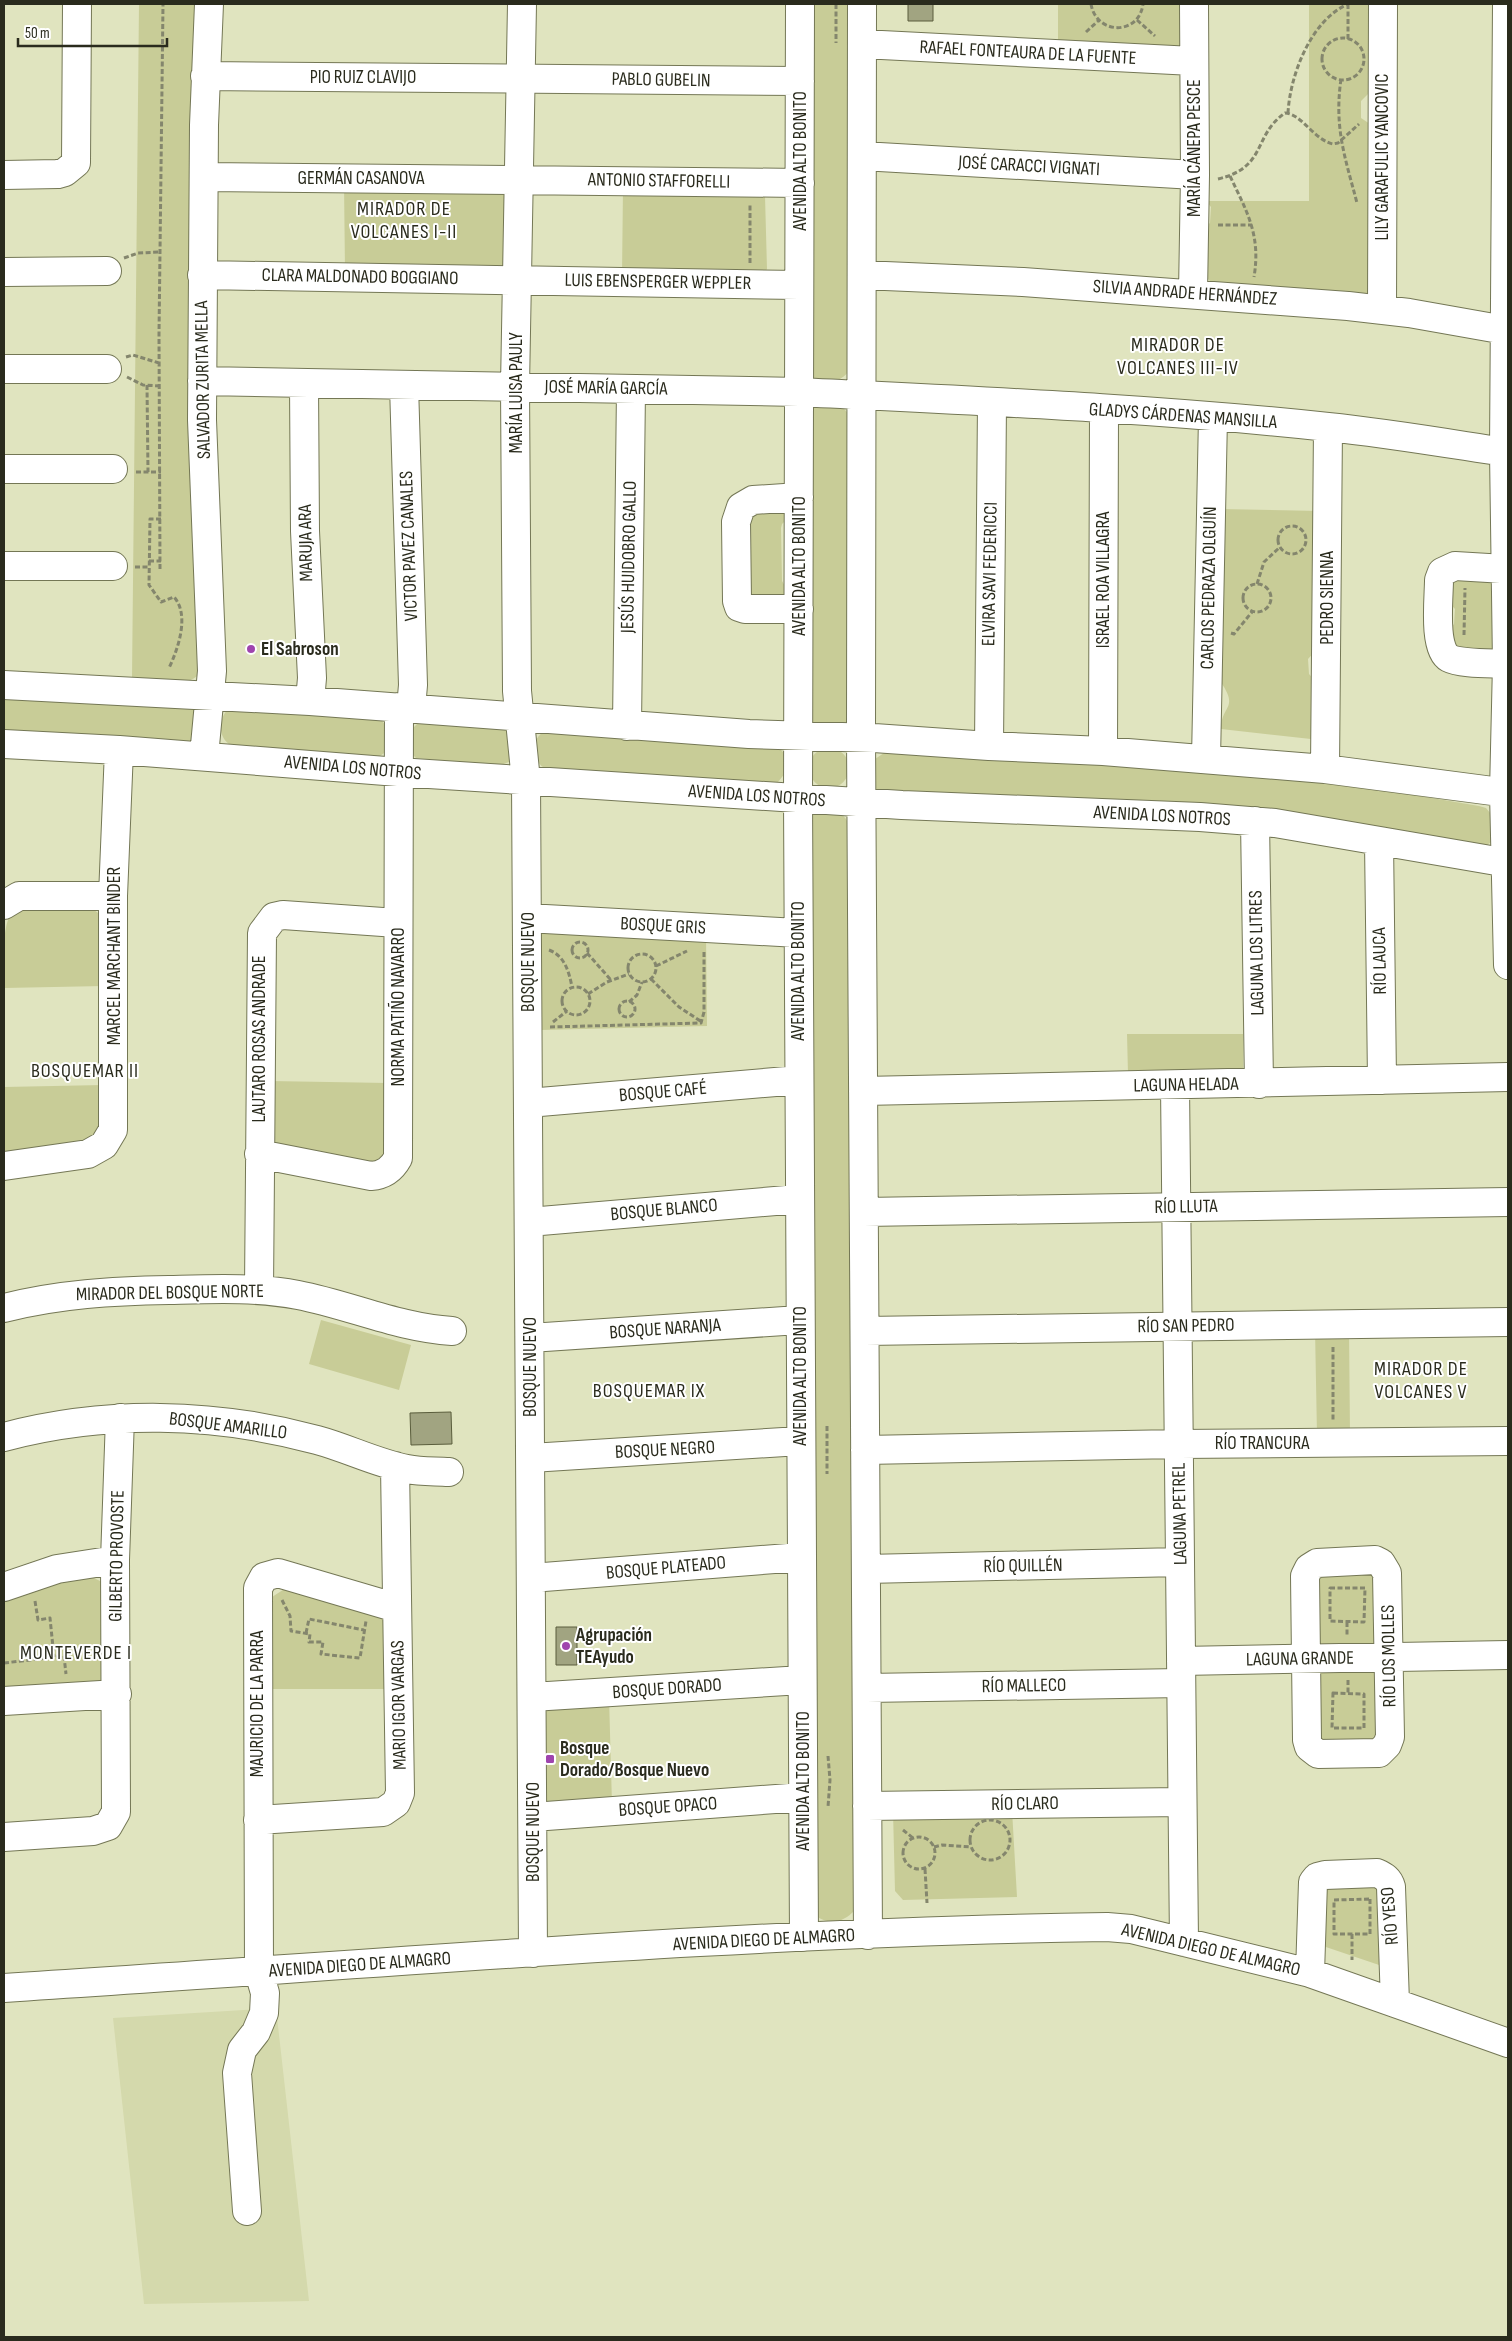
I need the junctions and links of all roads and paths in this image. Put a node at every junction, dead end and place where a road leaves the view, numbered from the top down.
1 (77, 4) edge
2 (163, 4) edge
3 (209, 4) edge
4 (522, 4) edge
5 (800, 4) edge
6 (862, 4) edge
7 (1092, 4) edge
8 (1143, 4) edge
9 (1194, 4) edge
10 (1348, 4) edge
11 (1382, 4) edge
12 (1507, 4) edge
13 (1348, 39) junction
14 (862, 44) junction
15 (1193, 61) junction
16 (205, 76) junction
17 (521, 78) junction
18 (1342, 80) junction
19 (800, 81) junction
20 (1288, 113) junction
21 (1506, 117) edge
22 (1360, 123) dead end
23 (1340, 141) junction
24 (862, 156) junction
25 (4, 175) edge
26 (204, 176) junction
27 (1230, 176) junction
28 (1204, 177) junction
29 (518, 179) junction
30 (750, 182) junction
31 (800, 183) junction
32 (1359, 207) dead end
33 (1218, 225) dead end
34 (1252, 225) junction
35 (146, 252) dead end
36 (160, 252) junction
37 (750, 263) dead end
38 (107, 271) dead end
39 (4, 272) edge
40 (202, 275) junction
41 (862, 275) junction
42 (517, 279) junction
43 (799, 285) junction
44 (1253, 285) dead end
45 (1192, 293) junction
46 (1382, 310) junction
47 (1506, 330) junction
48 (147, 361) dead end
49 (159, 363) junction
50 (107, 368) dead end
51 (4, 369) edge
52 (202, 381) junction
53 (304, 384) junction
54 (404, 384) junction
55 (160, 386) junction
56 (515, 386) junction
57 (631, 389) junction
58 (799, 392) junction
59 (861, 395) junction
60 (992, 403) junction
61 (1104, 410) junction
62 (1213, 417) junction
63 (1328, 427) junction
64 (1504, 452) junction
65 (4, 469) edge
66 (113, 469) dead end
67 (161, 472) junction
68 (799, 497) junction
69 (161, 519) junction
70 (1280, 547) junction
71 (149, 561) junction
72 (161, 561) junction
73 (4, 566) edge
74 (113, 566) dead end
75 (1465, 567) junction
76 (160, 569) dead end
77 (1505, 569) junction
78 (1257, 584) junction
79 (799, 609) junction
80 (1464, 660) junction
81 (1506, 664) junction
82 (169, 668) dead end
83 (4, 685) edge
84 (210, 694) junction
85 (310, 701) junction
86 (405, 707) junction
87 (520, 717) junction
88 (627, 726) junction
89 (798, 736) junction
90 (861, 737) junction
91 (4, 744) edge
92 (989, 746) junction
93 (119, 750) junction
94 (1104, 751) junction
95 (204, 756) junction
96 (1206, 759) junction
97 (1326, 768) junction
98 (398, 772) junction
99 (526, 781) junction
100 (1506, 793) edge
101 (798, 799) junction
102 (861, 802) junction
103 (1255, 821) junction
104 (1378, 841) junction
105 (1507, 862) edge
106 (113, 896) junction
107 (4, 905) edge
108 (527, 918) junction
109 (397, 923) junction
110 (798, 933) junction
111 (704, 935) junction
112 (549, 942) dead end
113 (549, 950) junction
114 (587, 954) junction
115 (549, 958) dead end
116 (1508, 965) edge
117 (656, 966) junction
118 (629, 974) junction
119 (651, 979) junction
120 (611, 980) junction
121 (642, 982) junction
122 (572, 987) junction
123 (588, 994) junction
124 (629, 1002) junction
125 (567, 1011) junction
126 (626, 1017) junction
127 (702, 1022) junction
128 (546, 1024) junction
129 (626, 1025) junction
130 (1508, 1077) edge
131 (798, 1080) junction
132 (1382, 1080) junction
133 (1259, 1084) junction
134 (1175, 1085) junction
135 (863, 1091) junction
136 (528, 1103) junction
137 (259, 1154) junction
138 (4, 1166) edge
139 (799, 1199) junction
140 (1508, 1202) edge
141 (1176, 1208) junction
142 (864, 1212) junction
143 (529, 1222) junction
144 (259, 1290) junction
145 (4, 1308) edge
146 (800, 1320) junction
147 (1508, 1322) edge
148 (1332, 1324) junction
149 (1178, 1326) junction
150 (452, 1331) dead end
151 (865, 1331) junction
152 (530, 1338) junction
153 (120, 1418) junction
154 (4, 1437) edge
155 (1508, 1441) edge
156 (800, 1442) junction
157 (1334, 1442) junction
158 (1179, 1444) junction
159 (865, 1450) junction
160 (530, 1458) junction
161 (395, 1466) junction
162 (449, 1472) dead end
163 (801, 1557) junction
164 (115, 1560) junction
165 (1180, 1562) junction
166 (866, 1569) junction
167 (31, 1577) junction
168 (264, 1577) junction
169 (531, 1578) junction
170 (4, 1587) edge
171 (370, 1600) junction
172 (397, 1608) junction
173 (1330, 1621) joint
174 (364, 1630) junction
175 (306, 1633) junction
176 (1508, 1655) edge
177 (54, 1657) junction
178 (1389, 1658) junction
179 (1306, 1659) junction
180 (4, 1663) edge
181 (1181, 1672) junction
182 (802, 1680) junction
183 (867, 1688) junction
184 (1333, 1693) joint
185 (117, 1694) junction
186 (67, 1697) junction
187 (532, 1697) junction
188 (4, 1700) edge
189 (803, 1797) junction
190 (1182, 1802) junction
191 (868, 1806) junction
192 (532, 1817) junction
193 (258, 1820) junction
194 (898, 1829) dead end
195 (4, 1837) edge
196 (913, 1838) junction
197 (934, 1847) junction
198 (971, 1847) junction
199 (925, 1869) junction
200 (927, 1903) dead end
201 (868, 1934) junction
202 (1352, 1934) junction
203 (804, 1937) junction
204 (1184, 1942) junction
205 (533, 1952) junction
206 (1352, 1960) dead end
207 (259, 1972) junction
208 (1310, 1973) junction
209 (4, 1988) edge
210 (1395, 2003) junction
211 (1508, 2043) edge
212 (247, 2211) dead end

1 - 25 street
2 - 36 path
3 - 16 street, SALVADOR ZURITA MELLA
4 - 17 street, MARÍA LUISA PAULY
5 - 19 street, AVENIDA ALTO BONITO
6 - 14 street
7 - 8 path
9 - 15 street, MARÍA CÁNEPA PESCE
10 - 13 path
10 - 20 path
11 - 46 street, LILY GARAFULIC YANCOVIC
12 - 21 street
13 - 18 path
13 - 18 path
14 - 15 street, RAFAEL FONTEAURA DE LA FUENTE
14 - 24 street
15 - 28 street, MARÍA CÁNEPA PESCE
16 - 17 street, PIO RUIZ CLAVIJO
16 - 26 street, SALVADOR ZURITA MELLA
17 - 19 street, PABLO GUBELIN
17 - 29 street, MARÍA LUISA PAULY
18 - 23 path
19 - 31 street, AVENIDA ALTO BONITO
20 - 23 path
20 - 27 path
21 - 47 street
22 - 23 path
23 - 32 path
24 - 28 street, JOSÉ CARACCI VIGNATI
24 - 41 street
26 - 29 street, GERMÁN CASANOVA
26 - 40 street, SALVADOR ZURITA MELLA
27 - 28 path
27 - 34 path
28 - 45 street, MARÍA CÁNEPA PESCE
29 - 30 street, ANTONIO STAFFORELLI
29 - 42 street, MARÍA LUISA PAULY
30 - 31 street, ANTONIO STAFFORELLI
30 - 37 path
31 - 43 street, AVENIDA ALTO BONITO
33 - 34 path
34 - 44 path
35 - 36 path
36 - 49 path
38 - 39 street
40 - 42 street, CLARA MALDONADO BOGGIANO
40 - 52 street, SALVADOR ZURITA MELLA
41 - 45 street, SILVIA ANDRADE HERNÁNDEZ
41 - 59 street
42 - 43 street, LUIS EBENSPERGER WEPPLER
42 - 56 street, MARÍA LUISA PAULY
43 - 58 street, AVENIDA ALTO BONITO
45 - 46 street, SILVIA ANDRADE HERNÁNDEZ
46 - 47 street, SILVIA ANDRADE HERNÁNDEZ
47 - 64 street
48 - 49 path
49 - 55 path
50 - 51 street
52 - 53 street, JOSÉ MARÍA GARCÍA
52 - 84 street, SALVADOR ZURITA MELLA
53 - 54 street, JOSÉ MARÍA GARCÍA
53 - 85 street, MARUJA ARA
54 - 56 street, JOSÉ MARÍA GARCÍA
54 - 86 street, VICTOR PAVEZ CANALES
55 - 67 path
55 - 67 path
56 - 57 street, JOSÉ MARÍA GARCÍA
56 - 87 street, MARÍA LUISA PAULY
57 - 58 street, JOSÉ MARÍA GARCÍA
57 - 88 street, JESÚS HUIDOBRO GALLO
58 - 59 street, JOSÉ MARÍA GARCÍA
58 - 68 street, AVENIDA ALTO BONITO
59 - 60 street, GLADYS CÁRDENAS MANSILLA
59 - 90 street
60 - 61 street, GLADYS CÁRDENAS MANSILLA
60 - 92 street, ELVIRA SAVI FEDERICCI
61 - 62 street, GLADYS CÁRDENAS MANSILLA
61 - 94 street, ISRAEL ROA VILLAGRA
62 - 63 street, GLADYS CÁRDENAS MANSILLA
62 - 96 street, CARLOS PEDRAZA OLGUÍN
63 - 64 street, GLADYS CÁRDENAS MANSILLA
63 - 97 street, PEDRO SIENNA
64 - 77 street
65 - 66 street
67 - 69 path
68 - 79 street, AVENIDA ALTO BONITO
68 - 79 street
69 - 71 path
69 - 72 path
70 - 70 path
70 - 78 path
71 - 72 path
71 - 82 path
72 - 76 path
73 - 74 street
75 - 77 street
75 - 80 path
75 - 80 street
77 - 81 street
78 - 78 path
79 - 89 street, AVENIDA ALTO BONITO
80 - 81 street
81 - 100 street
83 - 84 street
84 - 85 street
84 - 95 street, SALVADOR ZURITA MELLA
85 - 86 street
86 - 87 street
86 - 98 street, NORMA PATIÑO NAVARRO
87 - 88 street
87 - 99 street, MARÍA LUISA PAULY
88 - 89 street
89 - 90 street
89 - 101 street, AVENIDA ALTO BONITO
90 - 92 street
90 - 102 street
91 - 93 street, AVENIDA LOS NOTROS
92 - 94 street
93 - 95 street, AVENIDA LOS NOTROS
93 - 106 street, MARCEL MARCHANT BINDER
94 - 96 street
95 - 98 street, AVENIDA LOS NOTROS
96 - 97 street
97 - 100 street
98 - 99 street, AVENIDA LOS NOTROS
98 - 109 street, NORMA PATIÑO NAVARRO
99 - 101 street, AVENIDA LOS NOTROS
99 - 108 street, BOSQUE NUEVO
100 - 105 street
101 - 102 street, AVENIDA LOS NOTROS
101 - 110 street, AVENIDA ALTO BONITO
102 - 103 street, AVENIDA LOS NOTROS
102 - 135 street
103 - 104 street, AVENIDA LOS NOTROS
103 - 133 street, LAGUNA LOS LITRES
104 - 105 street, AVENIDA LOS NOTROS
104 - 132 street, RÍO LAUCA
105 - 116 street
106 - 107 street
106 - 138 street, MARCEL MARCHANT BINDER
108 - 111 street, BOSQUE GRIS
108 - 128 street, BOSQUE NUEVO
109 - 137 street, LAUTARO ROSAS ANDRADE
109 - 137 street, NORMA PATIÑO NAVARRO
110 - 111 street, BOSQUE GRIS
110 - 131 street, AVENIDA ALTO BONITO
111 - 117 path
111 - 127 path
112 - 113 path
113 - 115 path
113 - 122 path
114 - 114 path
114 - 120 path
117 - 118 path
117 - 119 path
118 - 120 path
118 - 121 path
119 - 121 path
119 - 127 path
120 - 123 path
121 - 124 path
122 - 123 path
122 - 125 path
123 - 125 path
124 - 126 path
124 - 126 path
125 - 128 path
126 - 129 path
127 - 129 path
128 - 129 path
128 - 136 street, BOSQUE NUEVO
130 - 132 street, LAGUNA HELADA
131 - 136 street, BOSQUE CAFÉ
131 - 139 street, AVENIDA ALTO BONITO
132 - 133 street, LAGUNA HELADA
133 - 134 street, LAGUNA HELADA
134 - 135 street, LAGUNA HELADA
134 - 141 street, LAGUNA PETREL
135 - 142 street
136 - 143 street, BOSQUE NUEVO
137 - 144 street, LAUTARO ROSAS ANDRADE
139 - 143 street, BOSQUE BLANCO
139 - 146 street, AVENIDA ALTO BONITO
140 - 141 street, RÍO LLUTA
141 - 142 street, RÍO LLUTA
141 - 149 street, LAGUNA PETREL
142 - 151 street
143 - 152 street, BOSQUE NUEVO
144 - 145 street, MIRADOR DEL BOSQUE NORTE
144 - 150 street, MIRADOR DEL BOSQUE NORTE
146 - 152 street, BOSQUE NARANJA
146 - 156 street, AVENIDA ALTO BONITO
147 - 148 street, RÍO SAN PEDRO
148 - 149 street, RÍO SAN PEDRO
148 - 157 path
149 - 151 street, RÍO SAN PEDRO
149 - 158 street, LAGUNA PETREL
151 - 159 street
152 - 160 street, BOSQUE NUEVO
153 - 154 street, BOSQUE AMARILLO
153 - 161 street, BOSQUE AMARILLO
153 - 164 street, GILBERTO PROVOSTE
155 - 157 street, RÍO TRANCURA
156 - 160 street, BOSQUE NEGRO
156 - 163 street, AVENIDA ALTO BONITO
157 - 158 street, RÍO TRANCURA
158 - 159 street, RÍO TRANCURA
158 - 165 street, LAGUNA PETREL
159 - 166 street
160 - 169 street, BOSQUE NUEVO
161 - 162 street, BOSQUE AMARILLO
161 - 172 street, MARIO IGOR VARGAS
163 - 169 street, BOSQUE PLATEADO
163 - 182 street, AVENIDA ALTO BONITO
164 - 167 street
164 - 185 street, GILBERTO PROVOSTE
165 - 166 street, RÍO QUILLÉN
165 - 181 street, LAGUNA PETREL
166 - 183 street
167 - 170 street
167 - 177 path
168 - 171 street
168 - 175 path
168 - 193 street, MAURICIO DE LA PARRA
169 - 187 street, BOSQUE NUEVO
171 - 172 street
171 - 174 path
172 - 193 street, MARIO IGOR VARGAS
173 - 173 path
174 - 175 path
174 - 175 path
176 - 178 street, LAGUNA GRANDE
177 - 180 path
177 - 186 path
178 - 179 street, LAGUNA GRANDE
178 - 179 street, RÍO LOS MOLLES
178 - 179 street, RÍO LOS MOLLES
179 - 181 street, LAGUNA GRANDE
181 - 183 street, RÍO MALLECO
181 - 190 street, LAGUNA PETREL
182 - 187 street, BOSQUE DORADO
182 - 189 street, AVENIDA ALTO BONITO
183 - 191 street
184 - 184 path
185 - 186 street
185 - 195 street, GILBERTO PROVOSTE
186 - 188 street
187 - 192 street, BOSQUE NUEVO
189 - 192 street, BOSQUE OPACO
189 - 203 street, AVENIDA ALTO BONITO
190 - 191 street, RÍO CLARO
190 - 204 street, LAGUNA PETREL
191 - 201 street
192 - 205 street, BOSQUE NUEVO
193 - 207 street, MAURICIO DE LA PARRA
194 - 196 path
196 - 197 path
196 - 199 path
197 - 198 path
197 - 199 path
198 - 198 path
199 - 200 path
201 - 203 street, AVENIDA DIEGO DE ALMAGRO
201 - 204 street, AVENIDA DIEGO DE ALMAGRO
202 - 202 path
202 - 206 path
203 - 205 street, AVENIDA DIEGO DE ALMAGRO
204 - 208 street, AVENIDA DIEGO DE ALMAGRO
205 - 207 street, AVENIDA DIEGO DE ALMAGRO
207 - 209 street, AVENIDA DIEGO DE ALMAGRO
207 - 212 street, MAURICIO DE LA PARRA
208 - 210 street, AVENIDA DIEGO DE ALMAGRO
208 - 210 street, RÍO YESO
210 - 211 street, AVENIDA DIEGO DE ALMAGRO

